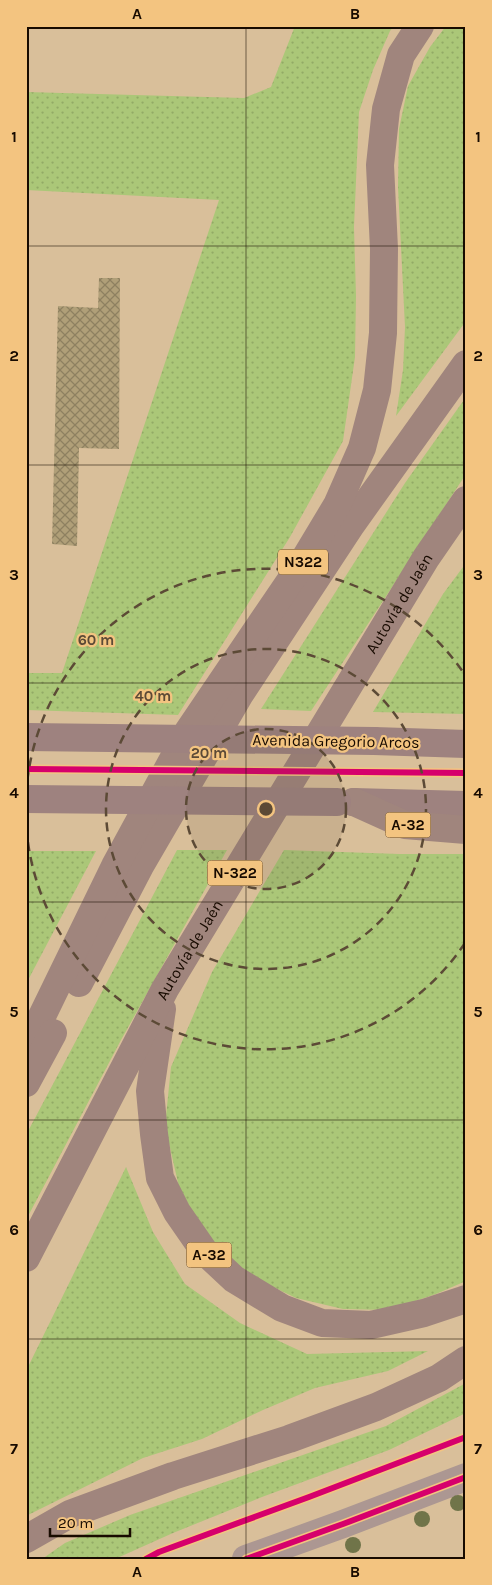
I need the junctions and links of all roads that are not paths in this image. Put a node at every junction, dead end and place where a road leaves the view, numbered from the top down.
1 (420, 26) edge
2 (466, 364) edge
3 (466, 500) edge
4 (26, 737) edge
5 (466, 744) edge
6 (26, 798) edge
7 (345, 802) junction
8 (466, 805) edge
9 (466, 830) edge
10 (165, 989) junction
11 (26, 1049) edge
12 (26, 1083) edge
13 (26, 1258) edge
14 (466, 1299) edge
15 (466, 1360) edge
16 (466, 1478) edge
17 (26, 1539) edge
18 (246, 1559) edge

1 - 11 highway, N322
2 - 12 highway
3 - 10 highway, Autovía de Jaén / N-322
4 - 5 main road, Avenida Gregorio Arcos, bridge
6 - 7 main road, bridge
7 - 8 main road
7 - 9 highway, A-32
10 - 13 highway, Autovía de Jaén / N-322
10 - 14 highway, A-32
15 - 17 highway
16 - 18 street

